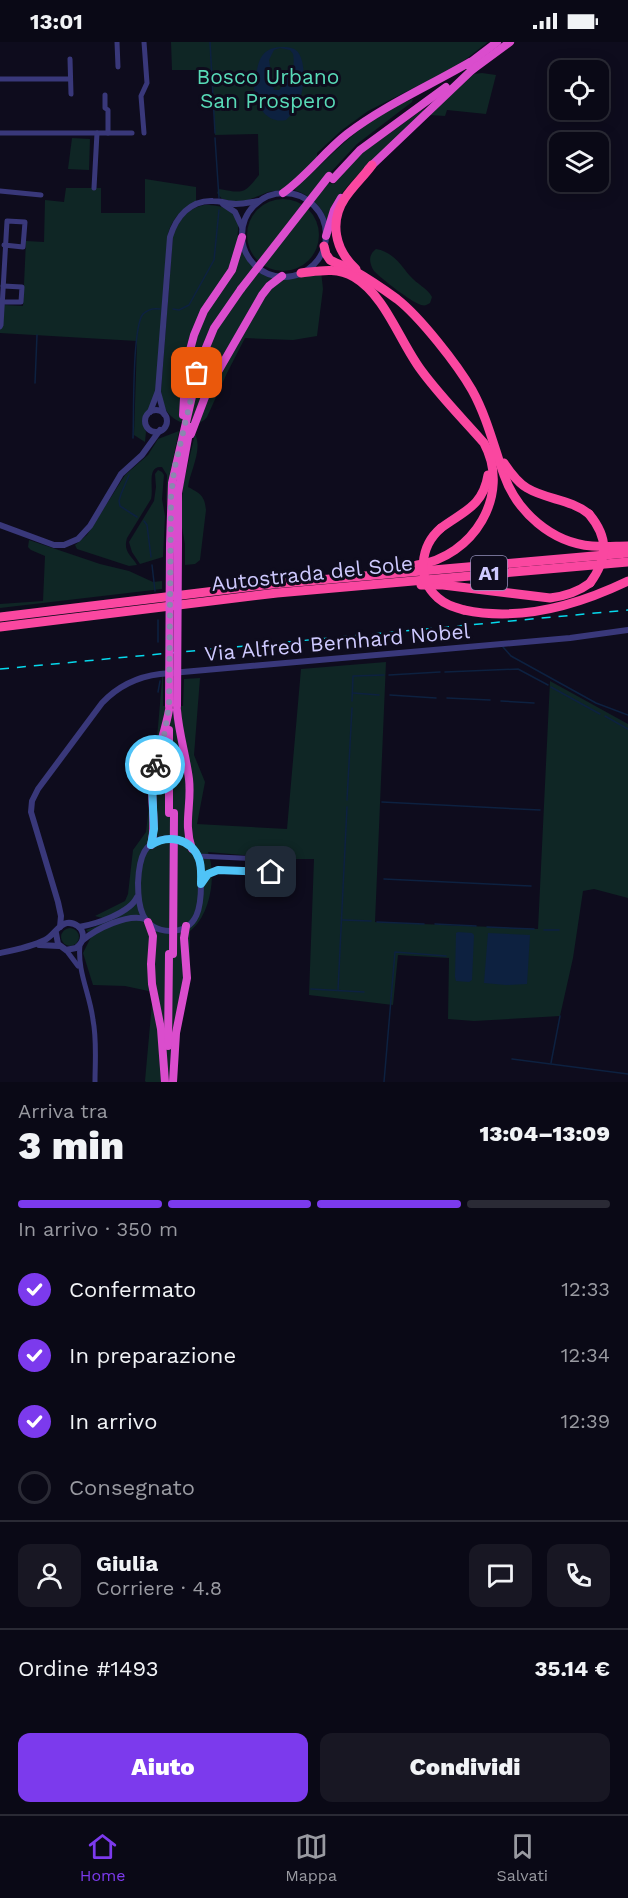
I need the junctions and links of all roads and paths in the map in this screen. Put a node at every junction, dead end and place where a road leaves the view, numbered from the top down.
1 (117, 42) edge
2 (144, 42) edge
3 (497, 42) edge
4 (510, 42) edge
5 (70, 58) dead end
6 (472, 65) junction
7 (118, 67) dead end
8 (0, 79) edge
9 (70, 79) junction
10 (71, 94) dead end
11 (105, 95) dead end
12 (0, 133) edge
13 (97, 133) junction
14 (108, 133) junction
15 (132, 133) dead end
16 (144, 133) dead end
17 (372, 165) junction
18 (94, 188) dead end
19 (0, 191) edge
20 (283, 193) junction
21 (40, 195) dead end
22 (259, 201) junction
23 (220, 202) junction
24 (242, 227) junction
25 (242, 237) junction
26 (325, 241) junction
27 (4, 245) junction
28 (301, 273) junction
29 (282, 276) junction
30 (366, 279) junction
31 (3, 286) junction
32 (1, 302) edge
33 (0, 327) edge
34 (158, 392) junction
35 (150, 412) junction
36 (164, 414) junction
37 (148, 428) junction
38 (160, 430) junction
39 (484, 443) junction
40 (184, 444) junction
41 (149, 445) junction
42 (499, 457) junction
43 (0, 525) edge
44 (628, 546) edge
45 (628, 553) edge
46 (628, 561) edge
47 (357, 576) junction
48 (628, 581) edge
49 (350, 586) junction
50 (0, 617) edge
51 (0, 627) edge
52 (628, 630) edge
53 (173, 708) junction
54 (151, 845) junction
55 (195, 852) junction
56 (259, 859) junction
57 (286, 860) dead end
58 (258, 872) junction
59 (285, 873) dead end
60 (201, 884) junction
61 (138, 894) junction
62 (58, 902) junction
63 (147, 921) junction
64 (76, 925) junction
65 (186, 926) junction
66 (58, 930) junction
67 (81, 942) junction
68 (35, 945) junction
69 (63, 948) junction
70 (0, 953) edge
71 (80, 967) junction
72 (95, 1082) edge
73 (169, 1082) edge

1 - 7 street
2 - 16 street
3 - 6 highway
4 - 6 highway
5 - 9 street
6 - 17 highway
6 - 20 highway
6 - 40 highway
8 - 9 street
9 - 10 street
11 - 14 street
12 - 13 street
13 - 14 street
13 - 18 street
14 - 15 street
17 - 26 highway
17 - 30 highway
19 - 21 street
20 - 22 street
20 - 26 street
22 - 23 street
22 - 24 street
23 - 24 street
23 - 34 street
24 - 25 street
25 - 29 street
25 - 40 highway
26 - 28 street
26 - 30 highway
27 - 27 street
27 - 31 street
28 - 29 street
28 - 39 highway
29 - 40 highway
30 - 42 highway
31 - 32 street
31 - 32 street
32 - 33 street
34 - 35 street
34 - 36 street
35 - 36 street
35 - 37 street
36 - 38 street
37 - 38 street
37 - 41 street
38 - 41 street
39 - 47 highway
39 - 48 highway, bridge
40 - 53 highway, bridge
41 - 43 street
42 - 44 highway
42 - 49 highway, bridge
45 - 47 highway, Autostrada del Sole / A1
46 - 49 highway, Autostrada del Sole / A1
47 - 50 highway, Autostrada del Sole / A1
49 - 51 highway, Autostrada del Sole / A1
52 - 62 street, Via Alfred Bernhard Nobel
53 - 54 highway
53 - 55 highway
53 - 73 highway, bridge
54 - 55 street
54 - 61 street
55 - 56 street
55 - 60 street
56 - 57 street
56 - 58 street
58 - 59 street
58 - 60 street
60 - 65 street
61 - 63 street
61 - 64 street
62 - 64 street, Via Alfred Bernhard Nobel
62 - 66 street, Via Alfred Bernhard Nobel
63 - 65 street
63 - 67 street
63 - 73 highway
64 - 66 street
64 - 67 street
65 - 73 highway
66 - 68 street
66 - 69 street
67 - 69 street
67 - 71 street
68 - 69 street
68 - 70 street
69 - 71 street
71 - 72 street

